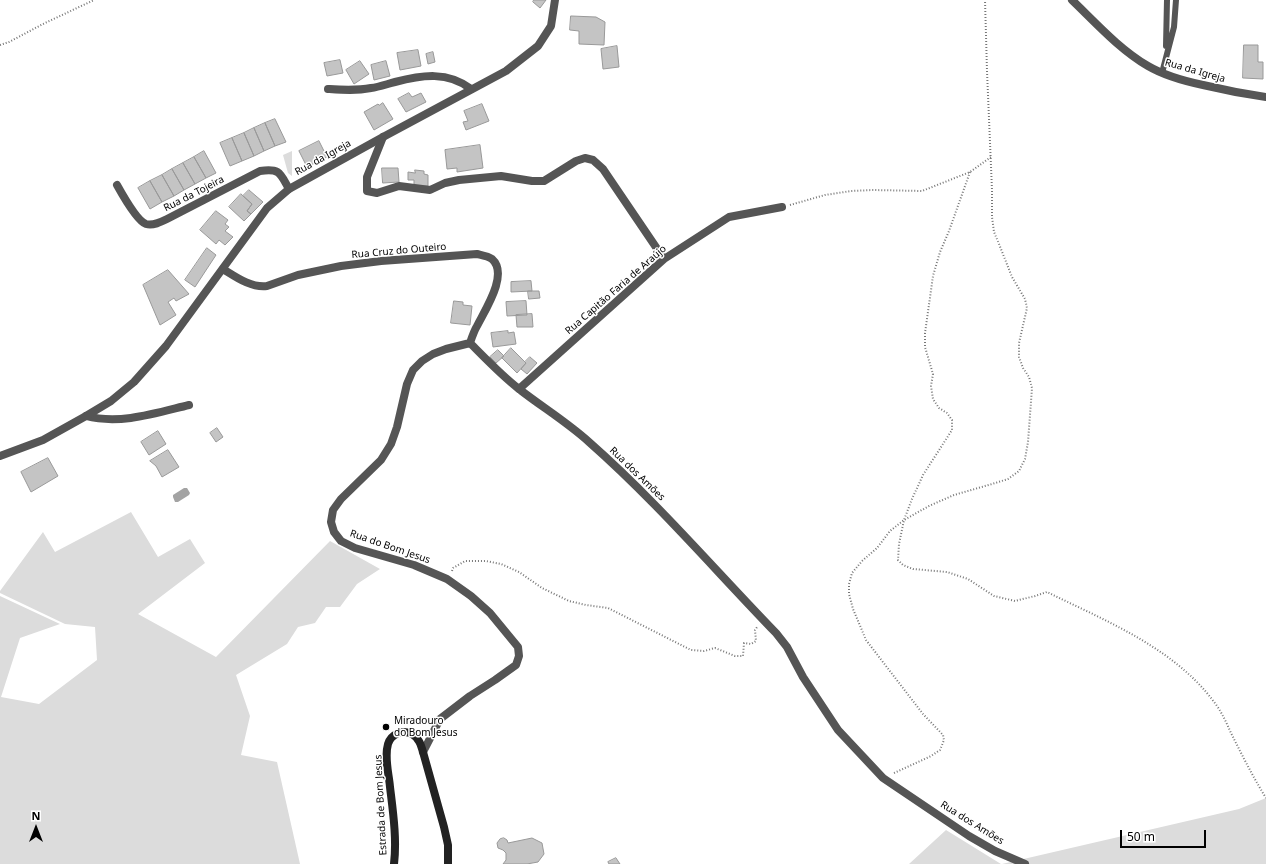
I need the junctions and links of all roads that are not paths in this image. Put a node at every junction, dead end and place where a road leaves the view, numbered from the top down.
1 (554, 0) edge
2 (1072, 0) edge
3 (1168, 0) edge
4 (1176, 0) edge
5 (1166, 55) junction
6 (1162, 73) junction
7 (328, 89) dead end
8 (471, 89) junction
9 (1266, 97) edge
10 (383, 137) junction
11 (117, 185) dead end
12 (289, 189) junction
13 (782, 207) road end
14 (664, 259) junction
15 (223, 268) junction
16 (470, 343) junction
17 (519, 389) junction
18 (189, 405) dead end
19 (86, 416) junction
20 (0, 456) edge
21 (423, 752) junction
22 (394, 864) edge
23 (448, 864) edge
24 (1025, 864) edge

1 - 8 street, Rua da Igreja
2 - 6 street, Rua da Igreja
3 - 5 lane
4 - 5 lane
5 - 6 lane
6 - 9 street, Rua da Igreja
7 - 8 street
8 - 10 street, Rua da Igreja
10 - 12 street, Rua da Igreja
10 - 14 street
11 - 12 street, Rua da Tojeira
12 - 15 street, Rua da Igreja
13 - 14 street, Rua Capitão Faria de Araújo
14 - 17 street, Rua Capitão Faria de Araújo
15 - 16 street, Rua Cruz do Outeiro
15 - 19 street, Rua da Igreja
16 - 17 street, Rua dos Amões
16 - 21 street, Rua do Bom Jesus
17 - 24 street, Rua dos Amões
18 - 19 street
19 - 20 street, Rua da Igreja
21 - 22 main road, Estrada de Bom Jesus
21 - 23 main road, Estrada de Bom Jesus

